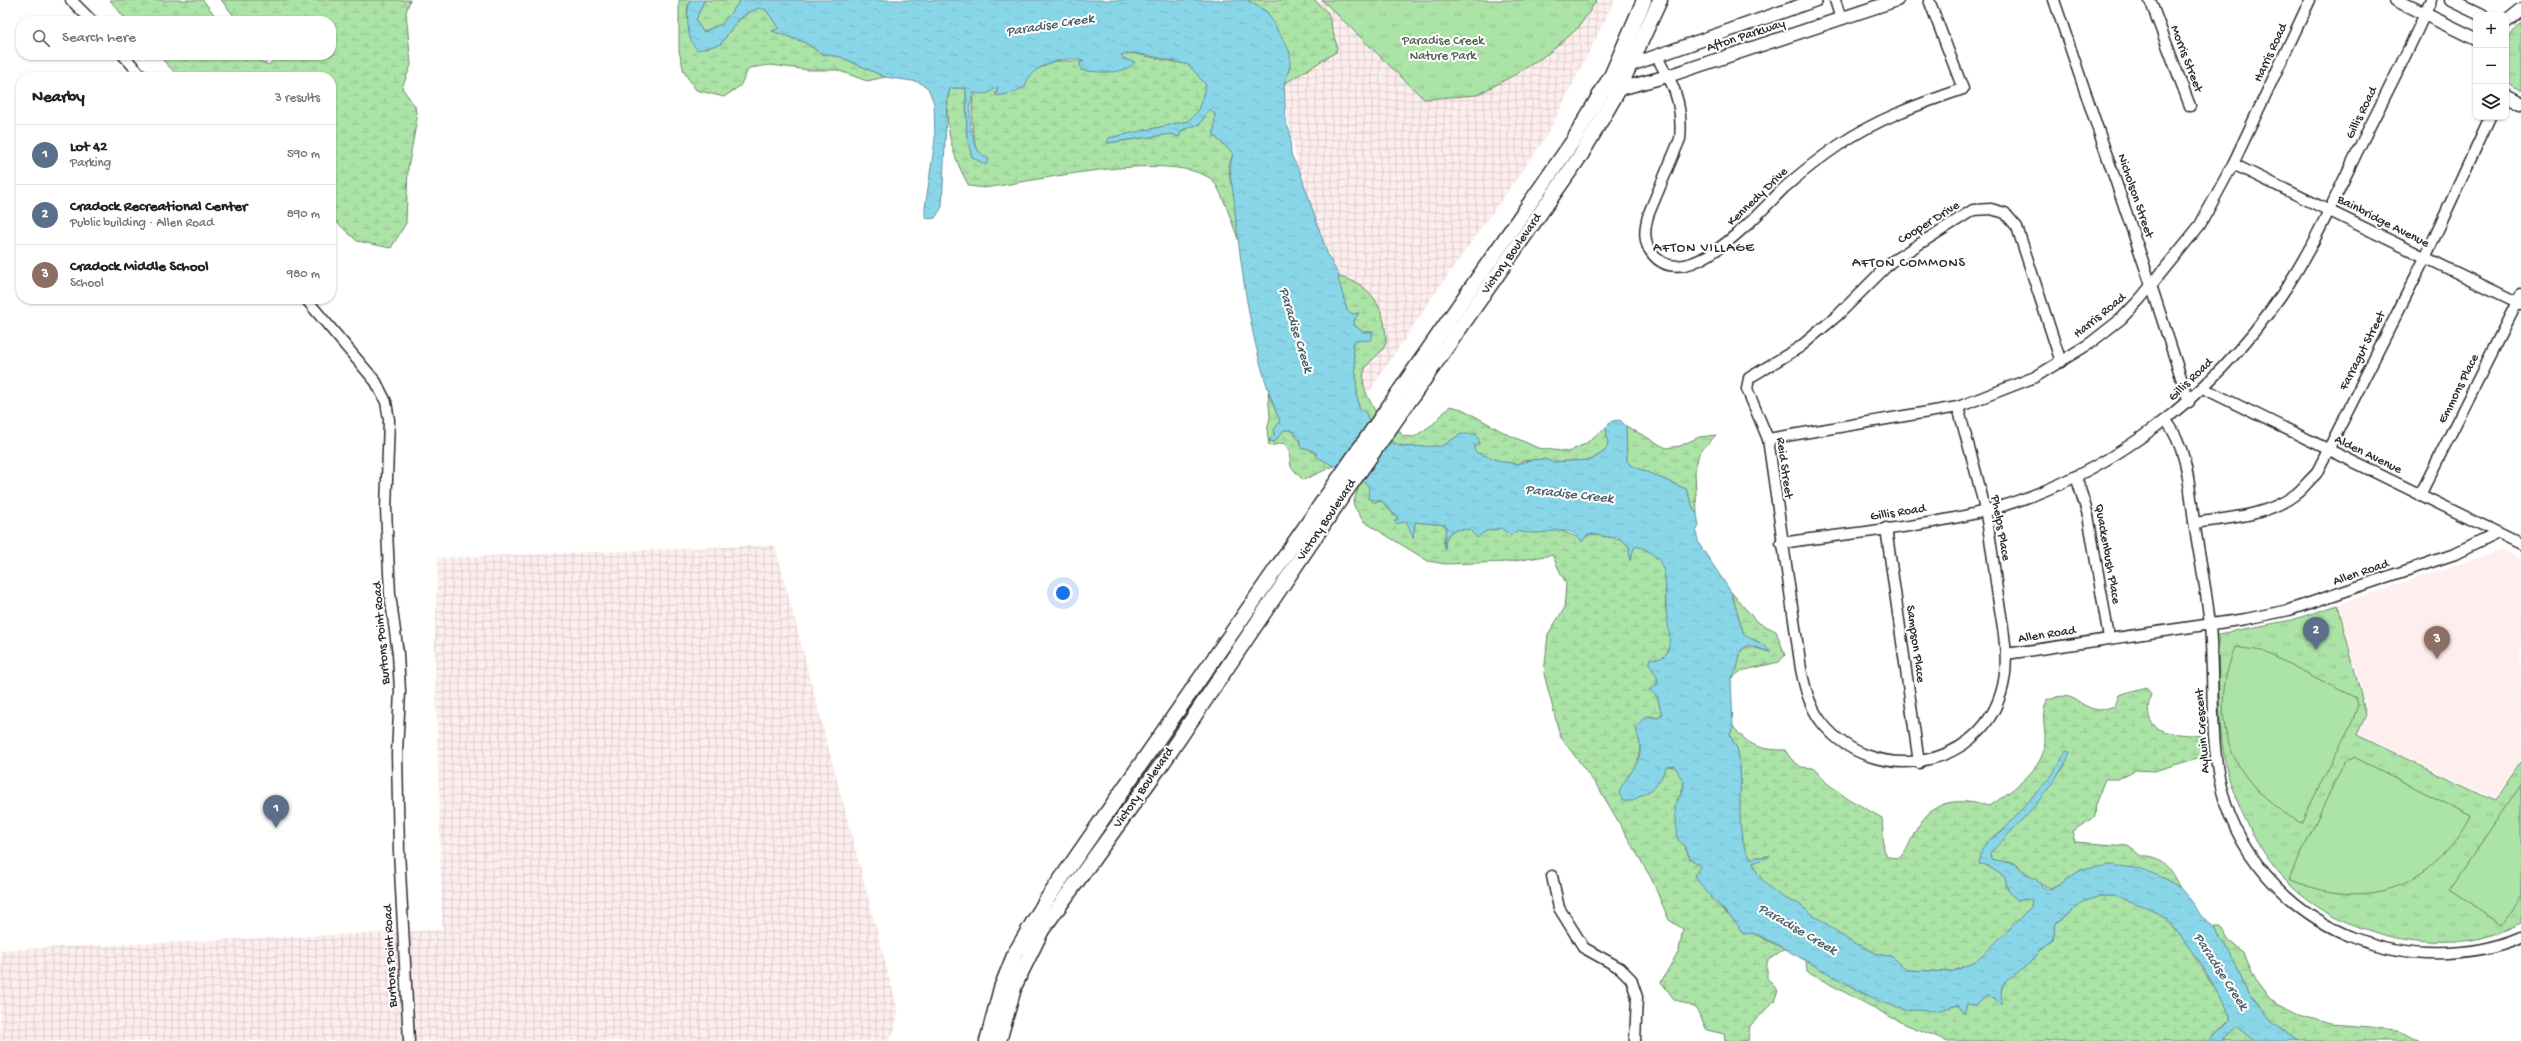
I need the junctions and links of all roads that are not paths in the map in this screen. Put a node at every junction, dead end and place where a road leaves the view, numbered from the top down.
1 (71, 0) edge
2 (1644, 0) edge
3 (1660, 0) edge
4 (1816, 0) edge
5 (1835, 0) edge
6 (1897, 0) edge
7 (1929, 0) edge
8 (2054, 0) edge
9 (2150, 0) edge
10 (2310, 0) edge
11 (2396, 0) edge
12 (2431, 0) edge
13 (2451, 0) edge
14 (2521, 10) edge
15 (2476, 12) edge
16 (2425, 14) junction
17 (87, 16) edge
18 (1841, 19) junction
19 (2509, 20) edge
20 (2473, 38) edge
21 (1657, 55) junction
22 (128, 60) edge
23 (1632, 64) junction
24 (139, 72) edge
25 (1612, 74) junction
26 (1668, 76) junction
27 (1618, 91) junction
28 (1602, 92) junction
29 (2509, 97) edge
30 (2521, 103) edge
31 (2190, 106) dead end
32 (2489, 120) edge
33 (2233, 164) junction
34 (2329, 210) junction
35 (2425, 258) junction
36 (2152, 285) junction
37 (2520, 300) edge
38 (310, 304) edge
39 (2061, 362) junction
40 (1770, 365) joint
41 (2203, 388) junction
42 (2188, 402) junction
43 (1958, 408) junction
44 (1395, 410) junction
45 (2166, 420) junction
46 (1768, 439) junction
47 (2328, 450) junction
48 (2076, 476) junction
49 (2420, 495) junction
50 (1986, 510) junction
51 (2194, 524) junction
52 (1886, 528) junction
53 (2498, 533) junction
54 (2520, 540) edge
55 (1782, 543) junction
56 (2210, 624) junction
57 (2109, 638) junction
58 (2006, 654) junction
59 (1919, 763) junction
60 (1552, 876) dead end
61 (2521, 937) edge
62 (1013, 974) junction
63 (409, 1041) edge
64 (987, 1041) edge
65 (999, 1041) edge
66 (1635, 1041) edge

1 - 17 street
2 - 25 main road, Victory Boulevard
3 - 23 main road, Victory Boulevard
4 - 21 street, Afton Parkway
5 - 18 street
6 - 18 street, Afton Parkway
7 - 26 street, Kennedy Drive
8 - 36 street, Nicholson Street
9 - 31 street, Morris Street
10 - 33 street, Harris Road
11 - 16 street
12 - 16 street, Gillis Road
13 - 15 street
14 - 19 street
16 - 20 street
16 - 34 street, Gillis Road
18 - 26 street, Afton Parkway
21 - 23 street, Afton Parkway
21 - 26 street, Kennedy Drive
22 - 24 street
23 - 25 street, Afton Parkway
23 - 27 main road, Victory Boulevard
25 - 28 main road, Victory Boulevard
26 - 27 street, Afton Parkway
27 - 28 street, Afton Parkway
27 - 44 main road, Victory Boulevard
28 - 44 main road, Victory Boulevard
29 - 30 street
32 - 35 street, Farragut Street
33 - 34 street, Bainbridge Avenue
33 - 36 street, Harris Road
34 - 35 street, Bainbridge Avenue
34 - 41 street, Gillis Road
35 - 37 street, Bainbridge Avenue
35 - 47 street, Farragut Street
36 - 39 street, Harris Road
36 - 42 street, Nicholson Street
37 - 49 street, Emmons Place
38 - 63 street, Burtons Point Road
39 - 40 street, Cooper Drive
39 - 43 street, Harris Road
40 - 46 street, Reid Street
41 - 42 street, Gillis Road
41 - 47 street, Alden Avenue
42 - 45 street, Gillis Road
43 - 46 street, Harris Road
43 - 50 street, Phelps Place
44 - 62 main road, Victory Boulevard
45 - 48 street, Gillis Road
45 - 51 street, Aylwin Crescent
46 - 55 street, Reid Street
47 - 49 street, Alden Avenue
47 - 51 street, Farragut Street
48 - 50 street, Gillis Road
48 - 57 street, Quackenbush Place
49 - 53 street, Alden Avenue
50 - 52 street, Gillis Road
50 - 58 street, Phelps Place
51 - 56 street, Aylwin Crescent
52 - 55 street, Gillis Road
52 - 59 street, Sampson Place
53 - 54 street, Alden Avenue
53 - 56 street, Allen Road
55 - 59 street, Allen Road
56 - 57 street, Allen Road
56 - 61 street, Aylwin Crescent
57 - 58 street, Allen Road
58 - 59 street, Allen Road
60 - 66 street
62 - 64 main road, Victory Boulevard
62 - 65 main road, Victory Boulevard

